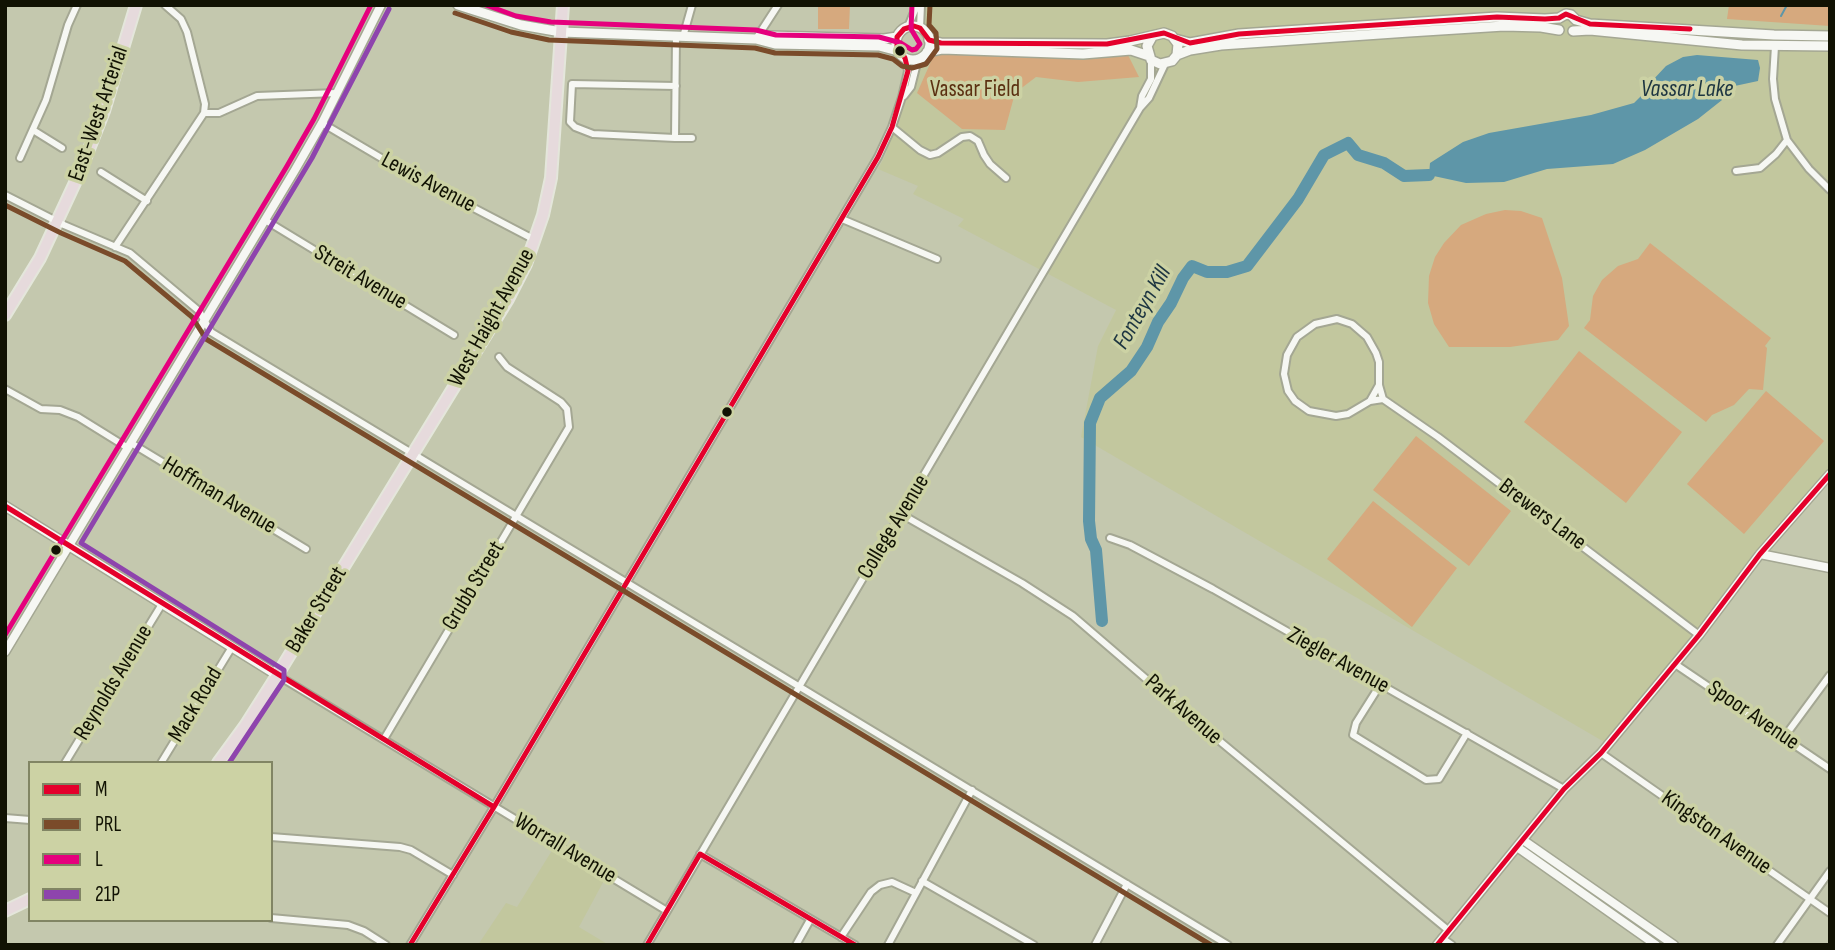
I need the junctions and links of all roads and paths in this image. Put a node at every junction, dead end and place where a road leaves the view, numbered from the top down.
1 (77, 5) edge
2 (136, 5) edge
3 (165, 5) edge
4 (381, 5) edge
5 (458, 5) edge
6 (563, 5) edge
7 (692, 5) edge
8 (778, 5) edge
9 (919, 5) edge
10 (1559, 18) junction
11 (1576, 20) junction
12 (908, 27) junction
13 (920, 28) junction
14 (1559, 30) junction
15 (1573, 31) junction
16 (561, 32) junction
17 (1830, 36) edge
18 (680, 37) junction
19 (897, 37) junction
20 (1152, 37) junction
21 (756, 39) junction
22 (929, 40) junction
23 (1175, 40) junction
24 (1775, 46) junction
25 (1830, 46) edge
26 (927, 52) junction
27 (902, 54) junction
28 (1177, 55) junction
29 (1150, 58) junction
30 (918, 59) junction
31 (1165, 64) junction
32 (676, 86) junction
33 (337, 93) junction
34 (902, 97) junction
35 (1140, 108) junction
36 (204, 113) junction
37 (322, 123) junction
38 (892, 127) junction
39 (33, 130) junction
40 (675, 138) junction
41 (692, 138) dead end
42 (1787, 140) junction
43 (62, 148) dead end
44 (20, 158) dead end
45 (101, 172) dead end
46 (1735, 172) dead end
47 (1006, 177) dead end
48 (1830, 190) edge
49 (5, 195) edge
50 (147, 201) junction
51 (842, 219) junction
52 (265, 220) junction
53 (58, 222) junction
54 (535, 240) junction
55 (114, 247) junction
56 (936, 259) dead end
57 (5, 315) edge
58 (205, 321) junction
59 (454, 335) dead end
60 (499, 358) dead end
61 (1379, 385) junction
62 (5, 389) edge
63 (1383, 399) junction
64 (1370, 401) junction
65 (130, 446) junction
66 (413, 454) junction
67 (1830, 474) edge
68 (5, 506) edge
69 (901, 514) junction
70 (515, 516) junction
71 (1110, 538) dead end
72 (69, 546) junction
73 (306, 549) dead end
74 (1760, 554) junction
75 (1830, 568) edge
76 (627, 583) junction
77 (162, 604) junction
78 (1699, 635) junction
79 (7, 647) edge
80 (232, 647) junction
81 (1675, 664) junction
82 (277, 675) junction
83 (1830, 675) edge
84 (1380, 685) junction
85 (799, 687) junction
86 (1467, 733) junction
87 (1784, 736) junction
88 (384, 739) junction
89 (1601, 754) junction
90 (66, 761) edge
91 (162, 761) edge
92 (219, 761) edge
93 (1830, 769) edge
94 (1564, 789) junction
95 (972, 790) junction
96 (494, 807) junction
97 (5, 818) edge
98 (28, 820) edge
99 (273, 837) edge
100 (1523, 840) junction
101 (1517, 847) junction
102 (700, 854) junction
103 (1830, 872) edge
104 (453, 875) junction
105 (922, 881) junction
106 (1127, 884) junction
107 (916, 893) junction
108 (1809, 899) junction
109 (28, 900) edge
110 (5, 911) edge
111 (667, 911) junction
112 (1830, 913) edge
113 (273, 918) edge
114 (810, 920) junction
115 (1448, 930) junction
116 (841, 937) junction
117 (1439, 941) edge
118 (386, 945) edge
119 (410, 945) edge
120 (647, 945) edge
121 (796, 945) edge
122 (855, 945) edge
123 (888, 945) edge
124 (1034, 945) edge
125 (1094, 945) edge
126 (1228, 945) edge
127 (1452, 945) edge
128 (1656, 945) edge
129 (1674, 945) edge
130 (1777, 945) edge

1 - 39 street
2 - 53 highway, East-West Arterial
3 - 36 street
4 - 33 street
5 - 16 main road
6 - 16 highway, West Haight Avenue
7 - 18 street
8 - 21 street
9 - 12 street
9 - 13 street
10 - 11 main road
10 - 14 main road
10 - 23 main road
11 - 15 main road
11 - 17 main road
12 - 13 main road
12 - 19 main road
13 - 22 main road
14 - 15 main road
14 - 28 main road
15 - 24 main road
16 - 18 main road
16 - 54 highway, West Haight Avenue
18 - 21 main road
18 - 32 street
19 - 21 main road
19 - 27 main road
20 - 22 main road
20 - 23 main road
20 - 29 main road
21 - 27 main road
22 - 26 main road
23 - 28 main road
24 - 25 main road
24 - 42 street
26 - 29 main road
26 - 30 main road
27 - 30 main road
27 - 34 street
28 - 31 main road
29 - 31 main road
29 - 35 street, College Avenue
30 - 34 street
31 - 35 street, College Avenue
32 - 40 street
32 - 40 street
33 - 36 street
33 - 37 street
34 - 38 street
35 - 69 street, College Avenue
36 - 50 street
37 - 52 street
37 - 54 street, Lewis Avenue
38 - 47 street
38 - 51 street
39 - 43 street
39 - 44 street
40 - 41 street
42 - 46 street
42 - 48 street
45 - 50 street
49 - 53 street
50 - 55 street
51 - 56 street
51 - 76 street
52 - 58 street
52 - 59 street, Streit Avenue
53 - 55 street
53 - 57 highway, East-West Arterial
54 - 66 highway, West Haight Avenue
55 - 58 street
58 - 65 street
58 - 66 street
60 - 70 street, Grubb Street
61 - 63 street
61 - 64 street
61 - 64 street
62 - 65 street, Hoffman Avenue
63 - 64 street
63 - 78 street, Brewers Lane
65 - 72 street
65 - 73 street, Hoffman Avenue
66 - 70 street
66 - 82 highway, Baker Street
67 - 74 street
68 - 72 main road, Worrall Avenue
69 - 85 street, College Avenue
69 - 115 street, Park Avenue
70 - 76 street
70 - 88 street, Grubb Street
71 - 84 street, Ziegler Avenue
72 - 77 main road, Worrall Avenue
72 - 79 street
74 - 75 street
74 - 78 street
76 - 85 street
76 - 96 street
77 - 80 main road, Worrall Avenue
77 - 90 street, Reynolds Avenue
78 - 81 street
80 - 82 main road, Worrall Avenue
80 - 91 street, Mack Road
81 - 87 street, Spoor Avenue
81 - 89 street
82 - 88 street, Worrall Avenue
82 - 92 highway, Baker Street
83 - 87 street
84 - 86 street, Ziegler Avenue
84 - 86 street
85 - 95 street
85 - 102 street, College Avenue
86 - 94 street, Ziegler Avenue
87 - 93 street, Spoor Avenue
88 - 96 street, Worrall Avenue
89 - 94 street
89 - 108 street, Kingston Avenue
94 - 100 street
95 - 105 street
95 - 106 street
96 - 104 street
96 - 111 street, Worrall Avenue
97 - 98 street
99 - 104 street
100 - 101 street
100 - 129 street
101 - 115 street
101 - 128 street
102 - 111 street, College Avenue
102 - 114 street
103 - 108 street
104 - 119 street
105 - 107 street
105 - 124 street
106 - 125 street
106 - 126 street
107 - 116 street
107 - 123 street
108 - 112 street, Kingston Avenue
108 - 130 street
109 - 110 highway
111 - 120 street, College Avenue
113 - 118 street
114 - 116 street
114 - 121 street
115 - 117 street
116 - 122 street
117 - 127 street

